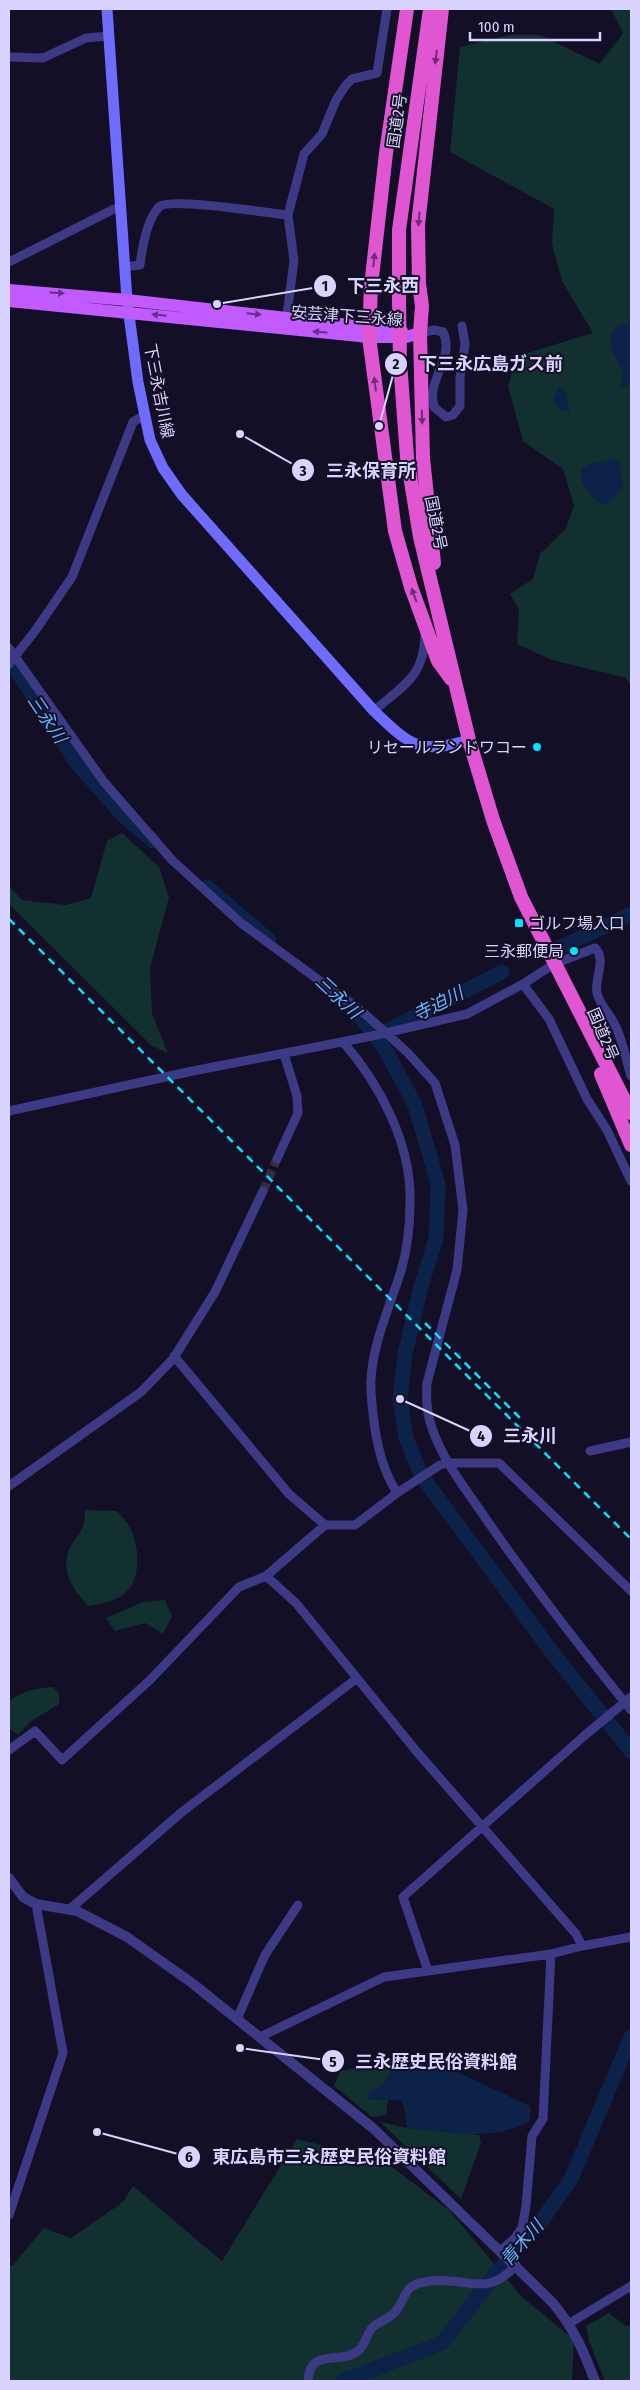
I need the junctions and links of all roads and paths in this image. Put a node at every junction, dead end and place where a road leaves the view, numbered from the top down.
1 (107, 9) edge
2 (387, 9) edge
3 (407, 9) edge
4 (430, 9) edge
5 (442, 9) edge
6 (109, 36) junction
7 (9, 57) edge
8 (121, 208) junction
9 (288, 216) junction
10 (9, 262) edge
11 (124, 266) junction
12 (9, 290) edge
13 (9, 301) edge
14 (128, 306) junction
15 (286, 323) junction
16 (462, 326) dead end
17 (369, 332) junction
18 (420, 333) junction
19 (146, 415) junction
20 (436, 604) junction
21 (425, 626) junction
22 (9, 648) edge
23 (12, 660) edge
24 (456, 686) junction
25 (374, 711) junction
26 (469, 740) junction
27 (554, 964) junction
28 (523, 984) junction
29 (384, 1034) junction
30 (343, 1042) junction
31 (284, 1054) junction
32 (631, 1076) edge
33 (9, 1111) edge
34 (631, 1113) edge
35 (631, 1145) edge
36 (277, 1160) tunnel mouth
37 (631, 1181) edge
38 (263, 1191) tunnel mouth
39 (174, 1356) junction
40 (631, 1442) edge
41 (590, 1451) dead end
42 (444, 1464) junction
43 (9, 1486) edge
44 (400, 1491) junction
45 (324, 1525) junction
46 (266, 1576) junction
47 (631, 1591) edge
48 (356, 1679) junction
49 (626, 1702) edge
50 (631, 1710) edge
51 (9, 1750) edge
52 (482, 1827) junction
53 (9, 1878) edge
54 (36, 1904) junction
55 (298, 1905) dead end
56 (70, 1909) junction
57 (631, 1937) edge
58 (582, 1946) junction
59 (551, 1954) junction
60 (428, 1971) junction
61 (237, 2019) junction
62 (260, 2037) junction
63 (9, 2215) edge
64 (503, 2253) junction
65 (516, 2265) junction
66 (631, 2286) edge
67 (570, 2323) junction
68 (308, 2381) edge
69 (595, 2381) edge

1 - 6 main road, 下三永吉川線
2 - 9 street
17 -> 3 highway
4 - 20 highway, 国道2号, bridge
5 -> 18 highway
6 - 7 street
6 - 8 main road, 下三永吉川線
8 - 10 street
8 - 11 main road, 下三永吉川線
9 - 11 street
9 - 15 street
11 - 14 main road, 下三永吉川線
12 -> 14 main road, 安芸津下三永線
13 - 14 main road, 安芸津下三永線
14 - 15 main road, 安芸津下三永線
14 - 19 main road, 下三永吉川線
15 - 17 main road, 安芸津下三永線
16 - 18 street
17 - 18 main road, 安芸津下三永線
21 -> 17 highway
18 -> 20 highway
19 - 23 street
19 - 25 main road, 下三永吉川線
20 - 24 highway, 国道2号
21 - 24 highway
21 - 25 street
22 - 23 street
23 - 29 street
24 - 26 highway, 国道2号
25 - 26 main road, 下三永吉川線
26 - 27 highway, 国道2号
27 - 28 street
27 - 32 street
27 - 34 highway, 国道2号
27 - 35 highway, 国道2号
28 - 29 street
28 - 37 street
29 - 30 street
29 - 42 street
30 - 31 street
30 - 44 street
31 - 33 street
31 - 36 street
38 - 39 street
39 - 43 street
39 - 45 street
40 - 41 street
42 - 44 street
42 - 47 street
42 - 49 street
44 - 45 street
45 - 46 street
46 - 48 street
46 - 51 street
48 - 52 street
48 - 56 street
49 - 50 street
49 - 52 street
52 - 58 street
52 - 60 street
53 - 54 street
54 - 56 street
54 - 63 street
55 - 61 street
56 - 61 street
57 - 58 street
58 - 59 street
59 - 60 street
59 - 64 street
60 - 62 street
61 - 62 street
62 - 64 street
64 - 65 street
65 - 67 street
65 - 68 street
66 - 67 street
67 - 69 street

